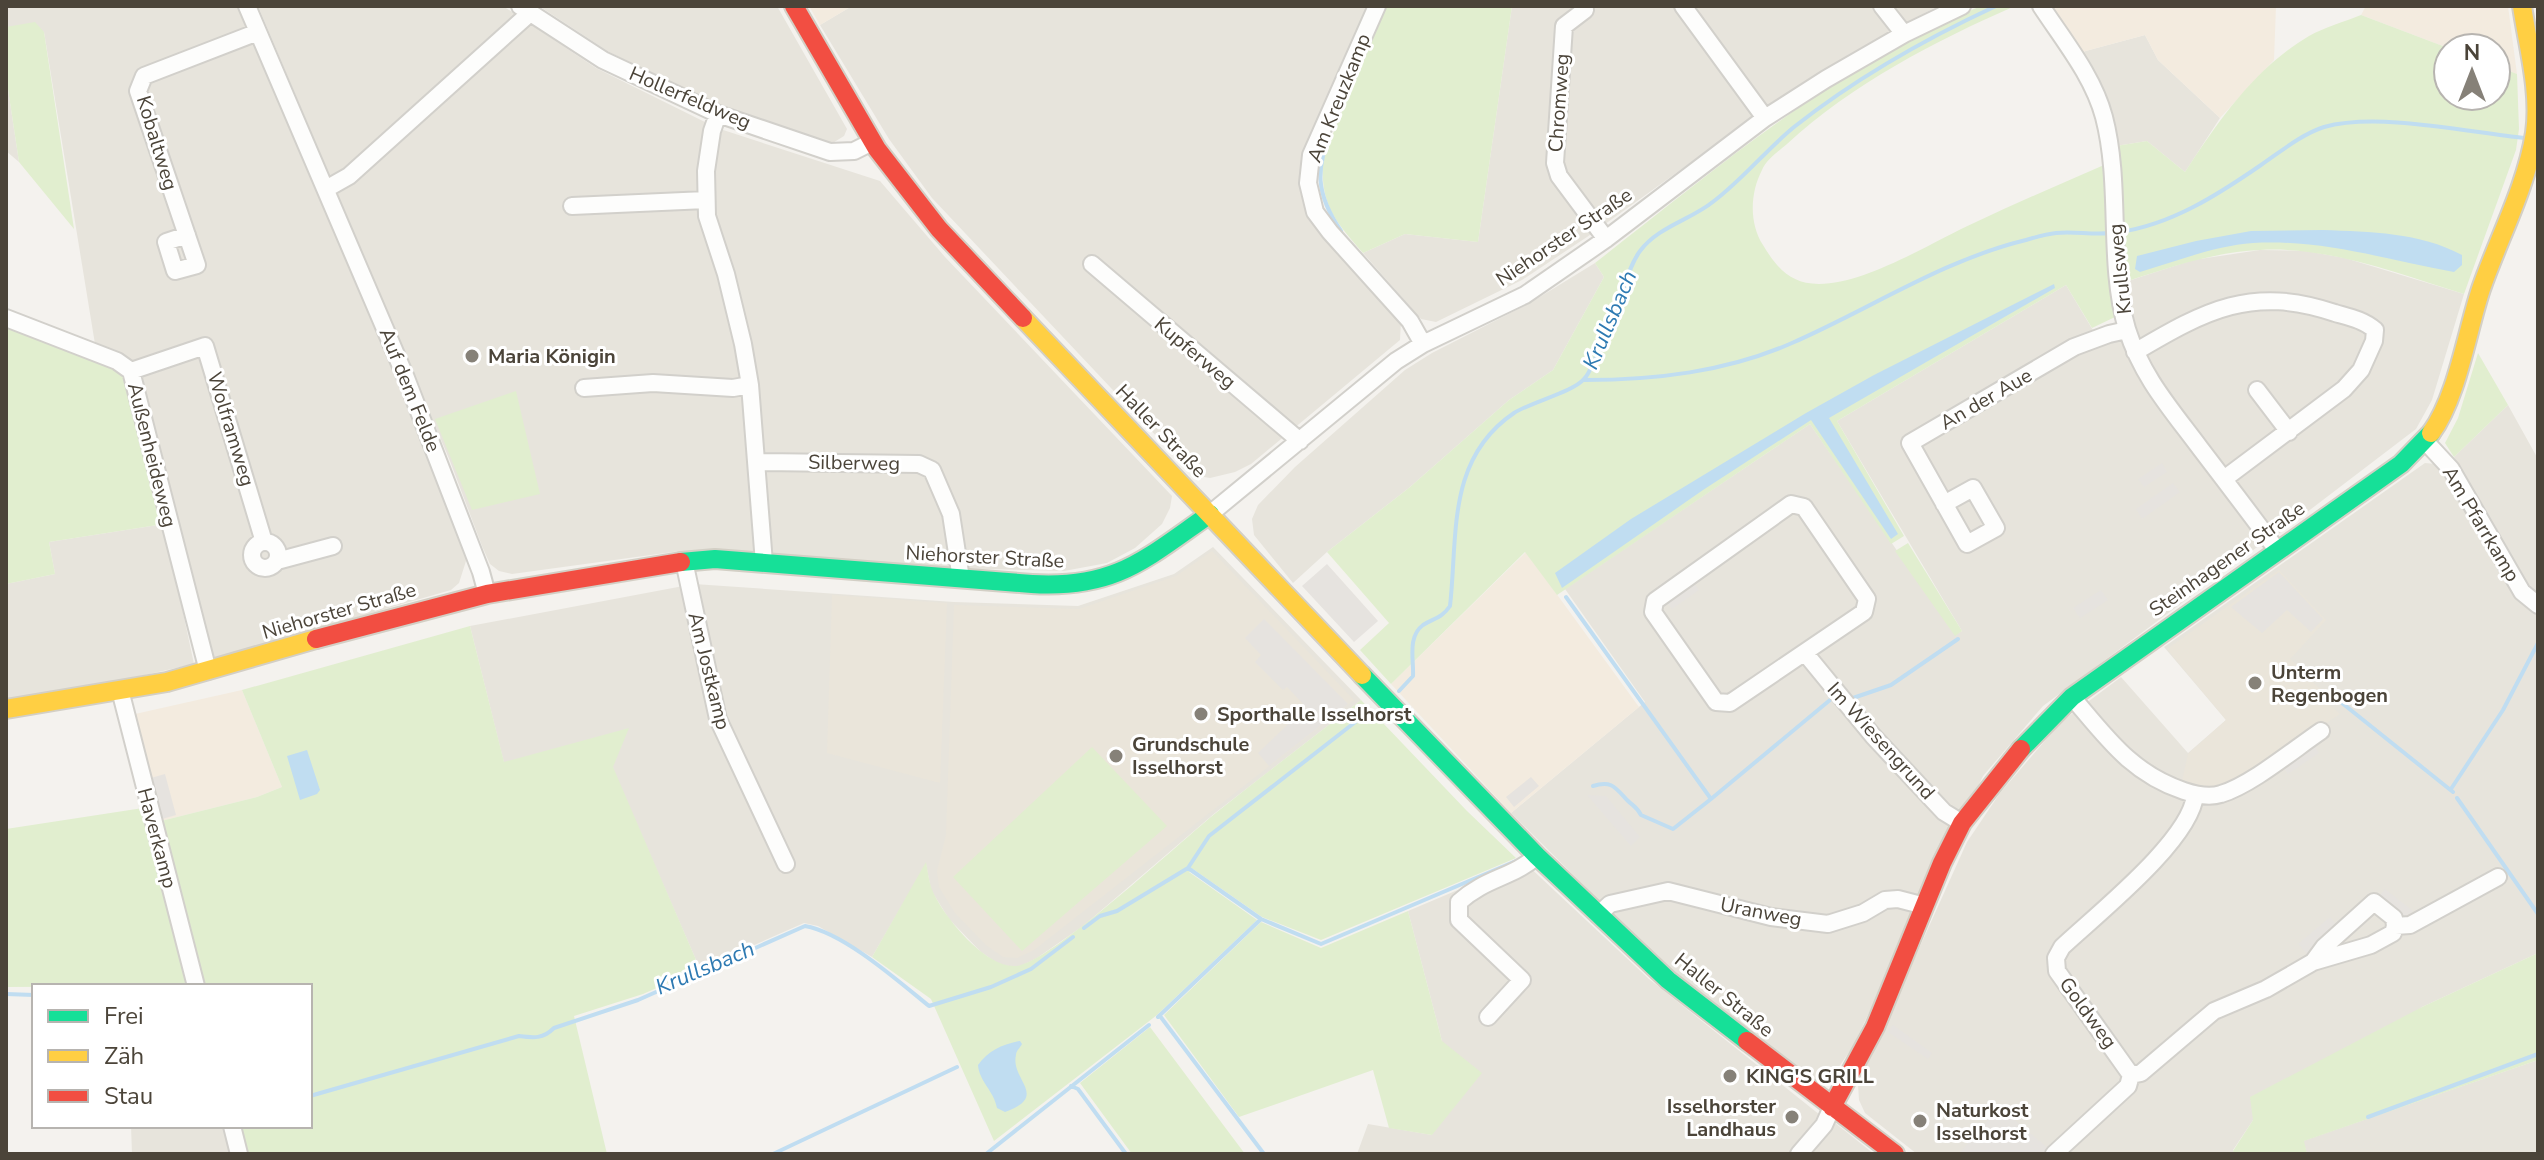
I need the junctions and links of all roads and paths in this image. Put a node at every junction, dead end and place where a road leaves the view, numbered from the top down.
1 (247, 6) edge
2 (794, 6) edge
3 (1377, 6) edge
4 (1683, 6) edge
5 (1882, 6) edge
6 (1962, 6) edge
7 (2041, 6) edge
8 (2522, 6) edge
9 (525, 10) edge
10 (1585, 10) dead end
11 (258, 32) junction
12 (1904, 34) junction
13 (718, 114) junction
14 (1765, 118) junction
15 (2536, 132) edge
16 (872, 142) junction
17 (326, 189) junction
18 (706, 200) junction
19 (572, 206) dead end
20 (187, 235) dead end
21 (1606, 239) junction
22 (1092, 264) dead end
23 (6, 318) edge
24 (2127, 330) junction
25 (1423, 344) junction
26 (2135, 352) junction
27 (131, 371) junction
28 (750, 385) junction
29 (584, 388) dead end
30 (2257, 390) dead end
31 (2289, 432) junction
32 (1300, 441) junction
33 (2426, 442) junction
34 (758, 462) junction
35 (2224, 479) junction
36 (1944, 504) dead end
37 (1210, 514) junction
38 (333, 546) dead end
39 (2277, 550) junction
40 (684, 561) junction
41 (764, 563) junction
42 (961, 579) junction
43 (487, 594) junction
44 (2538, 605) edge
45 (1805, 653) junction
46 (208, 671) junction
47 (120, 690) junction
48 (2072, 697) junction
49 (6, 709) edge
50 (2321, 731) dead end
51 (2195, 795) junction
52 (1962, 823) junction
53 (1537, 856) junction
54 (786, 864) dead end
55 (2498, 877) dead end
56 (1925, 906) junction
57 (1598, 915) junction
58 (2395, 926) junction
59 (2313, 962) junction
60 (195, 984) edge
61 (1488, 1017) dead end
62 (2131, 1075) junction
63 (1832, 1107) junction
64 (232, 1128) edge
65 (239, 1154) edge
66 (1799, 1154) edge
67 (1895, 1154) edge
68 (2054, 1154) edge

1 - 11 street, Auf dem Felde
2 - 16 street, Haller Straße
3 - 25 street, Am Kreuzkamp
4 - 14 street
5 - 12 street
6 - 12 street, Niehorster Straße
7 - 24 street, Krullsweg
8 - 15 street, Steinhagener Straße
9 - 13 street, Hollerfeldweg
9 - 17 street
10 - 21 street, Chromweg
11 - 17 street, Auf dem Felde
11 - 20 street, Kobaltweg
12 - 14 street, Niehorster Straße
13 - 16 street, Hollerfeldweg
13 - 18 street
14 - 21 street, Niehorster Straße
15 - 33 street, Steinhagener Straße
16 - 37 street, Haller Straße
17 - 43 street, Auf dem Felde
18 - 19 street
18 - 28 street
21 - 25 street, Niehorster Straße
22 - 32 street, Kupferweg
23 - 27 street, Außenheideweg
24 - 26 street, Krullsweg
24 - 36 street, An der Aue
25 - 32 street, Niehorster Straße
26 - 31 street
26 - 35 street, Krullsweg
27 - 38 street, Wolframweg
27 - 46 street, Außenheideweg
28 - 29 street
28 - 34 street
30 - 31 street
31 - 35 street
32 - 37 street, Niehorster Straße
33 - 39 street, Steinhagener Straße
33 - 44 street, Am Pfarrkamp
34 - 41 street
34 - 42 street, Silberweg
35 - 39 street, Krullsweg
37 - 42 street, Niehorster Straße
37 - 53 street, Haller Straße
39 - 48 street, Steinhagener Straße
40 - 41 street, Niehorster Straße
40 - 43 street, Niehorster Straße
40 - 54 street, Am Jostkamp
41 - 42 street, Niehorster Straße
43 - 46 street, Niehorster Straße
45 - 45 street
45 - 52 street, Im Wiesengrund
46 - 47 street, Niehorster Straße
47 - 49 street, Niehorster Straße
47 - 60 street, Haverkamp
48 - 51 street
48 - 52 street, Steinhagener Straße
50 - 51 street
51 - 62 street, Goldweg
52 - 56 street, Steinhagener Straße
53 - 57 street, Haller Straße
53 - 61 street
55 - 58 street
56 - 57 street, Uranweg
56 - 63 street, Steinhagener Straße
57 - 63 street, Haller Straße
58 - 59 street
58 - 59 street
59 - 62 street
62 - 68 street
63 - 66 street
63 - 67 street, Haller Straße
64 - 65 street

